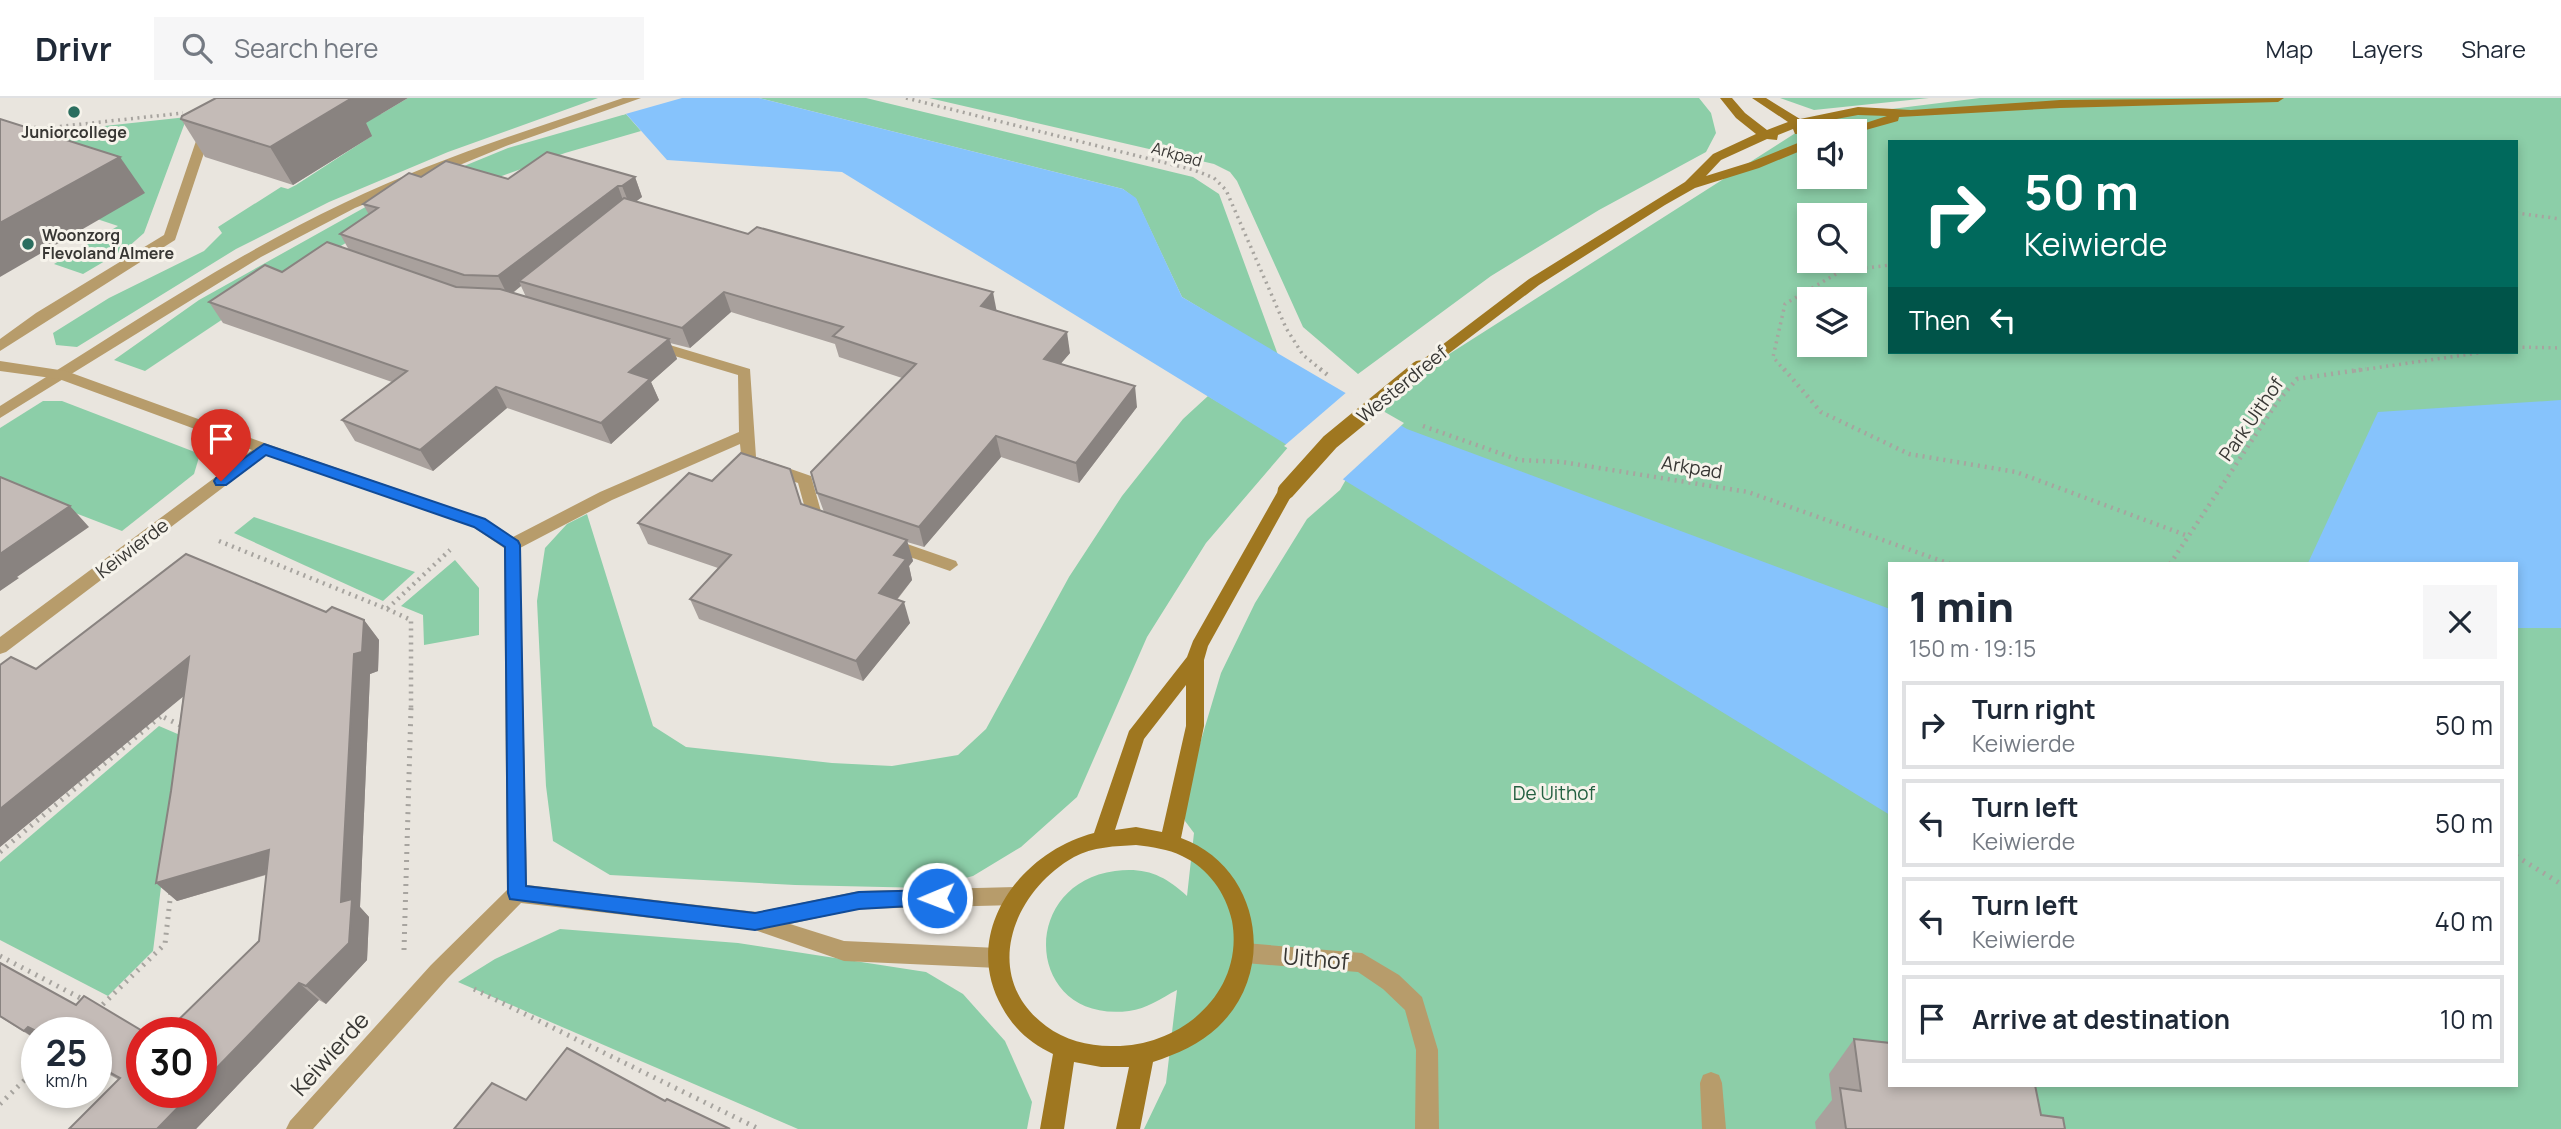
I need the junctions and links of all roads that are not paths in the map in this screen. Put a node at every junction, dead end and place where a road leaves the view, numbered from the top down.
1 (635, 98) edge
2 (1726, 98) edge
3 (1758, 98) edge
4 (2278, 98) edge
5 (1911, 114) junction
6 (1818, 119) edge
7 (1797, 122) edge
8 (1797, 123) edge
9 (1867, 126) edge
10 (1765, 135) junction
11 (202, 141) edge
12 (1797, 142) edge
13 (1797, 147) edge
14 (1690, 185) junction
15 (642, 341) edge
16 (0, 346) edge
17 (0, 366) edge
18 (61, 374) junction
19 (0, 413) edge
20 (746, 435) junction
21 (264, 449) junction
22 (840, 527) edge
23 (877, 540) edge
24 (512, 545) junction
25 (950, 565) dead end
26 (0, 647) edge
27 (1195, 660) junction
28 (1102, 839) junction
29 (1170, 842) junction
30 (517, 893) junction
31 (1016, 896) junction
32 (755, 921) junction
33 (1245, 953) junction
34 (998, 958) junction
35 (1065, 1050) junction
36 (1143, 1055) junction
37 (1711, 1083) dead end
38 (298, 1129) edge
39 (1052, 1129) edge
40 (1128, 1129) edge
41 (1427, 1129) edge
42 (1714, 1129) edge

1 - 18 street
2 - 10 main road
3 - 7 main road
4 - 5 main road, Westerdreef
5 - 6 main road, Westerdreef
5 - 9 main road, Westerdreef
8 - 10 main road, Westerdreef
10 - 12 main road
10 - 14 main road, Westerdreef
11 - 16 street
13 - 14 main road, Westerdreef
14 - 27 main road, Westerdreef, bridge
15 - 20 street
17 - 18 street
18 - 19 street
18 - 21 street
20 - 22 street
20 - 24 street
21 - 24 street
21 - 26 street, Keiwierde
23 - 25 street
24 - 30 street
27 - 28 main road, Westerdreef
27 - 29 main road, Westerdreef
28 - 29 main road
28 - 31 main road
29 - 33 main road
30 - 32 street
30 - 38 street, Keiwierde
31 - 32 street
31 - 34 main road
32 - 34 street
33 - 36 main road
33 - 41 street, Uithof
34 - 35 main road
35 - 36 main road
35 - 39 main road
36 - 40 main road
37 - 42 street

